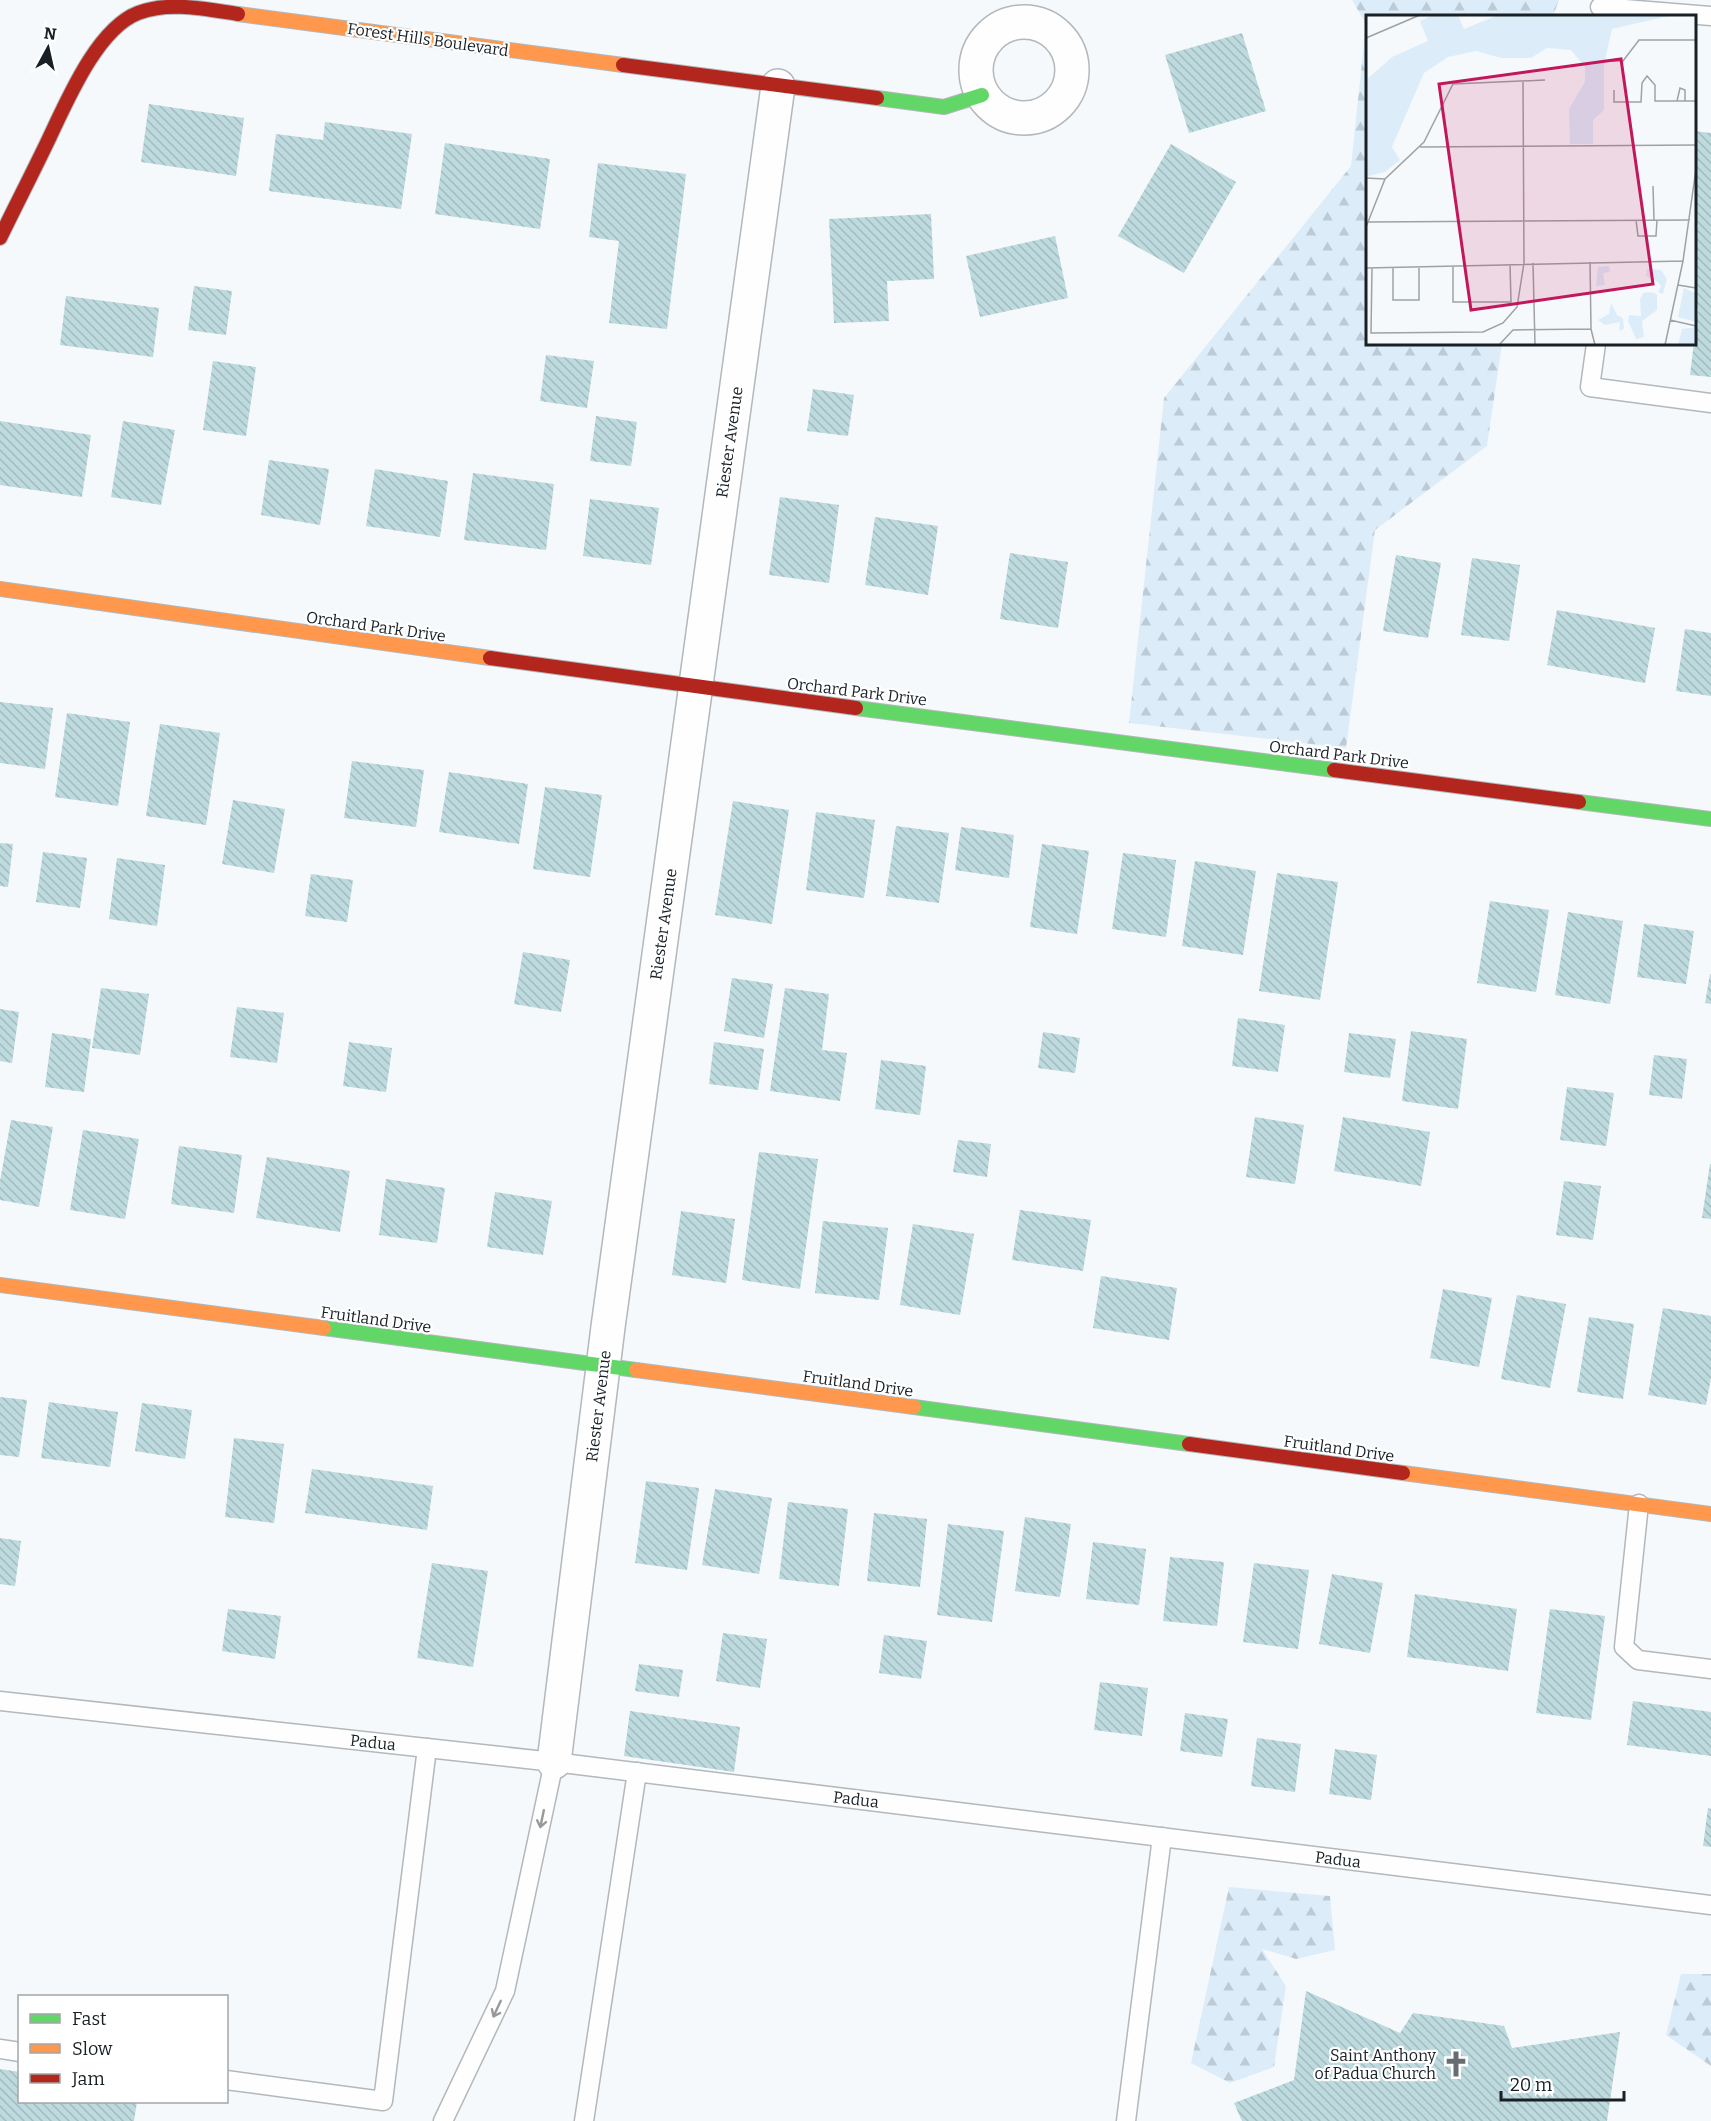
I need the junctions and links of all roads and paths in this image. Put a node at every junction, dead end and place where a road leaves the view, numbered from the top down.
1 (1600, 7) dead end
2 (1711, 16) edge
3 (778, 87) junction
4 (982, 94) dead end
5 (0, 238) edge
6 (1596, 345) edge
7 (1711, 403) edge
8 (0, 589) edge
9 (696, 687) junction
10 (1711, 819) edge
11 (0, 1285) edge
12 (603, 1366) junction
13 (1639, 1504) junction
14 (1711, 1514) edge
15 (1711, 1669) edge
16 (0, 1701) edge
17 (427, 1748) junction
18 (554, 1762) junction
19 (638, 1772) junction
20 (1162, 1837) junction
21 (1711, 1905) edge
22 (0, 2049) edge
23 (18, 2052) edge
24 (228, 2080) edge
25 (443, 2121) edge
26 (584, 2121) edge
27 (1126, 2121) edge

1 - 2 lane
3 - 4 street, Forest Hills Boulevard
3 - 5 street, Forest Hills Boulevard
3 - 9 street, Riester Avenue
6 - 7 lane
8 - 9 street, Orchard Park Drive
9 - 10 street, Orchard Park Drive
9 - 12 street, Riester Avenue
11 - 12 street, Fruitland Drive
12 - 13 street, Fruitland Drive
12 - 18 street, Riester Avenue
13 - 14 street, Fruitland Drive
13 - 15 lane
16 - 17 lane, Padua
17 - 18 lane, Padua
17 - 24 lane
18 - 19 lane, Padua
18 -> 25 lane
19 - 20 lane, Padua
19 - 26 lane
20 - 21 lane, Padua
20 - 27 lane
22 - 23 lane

